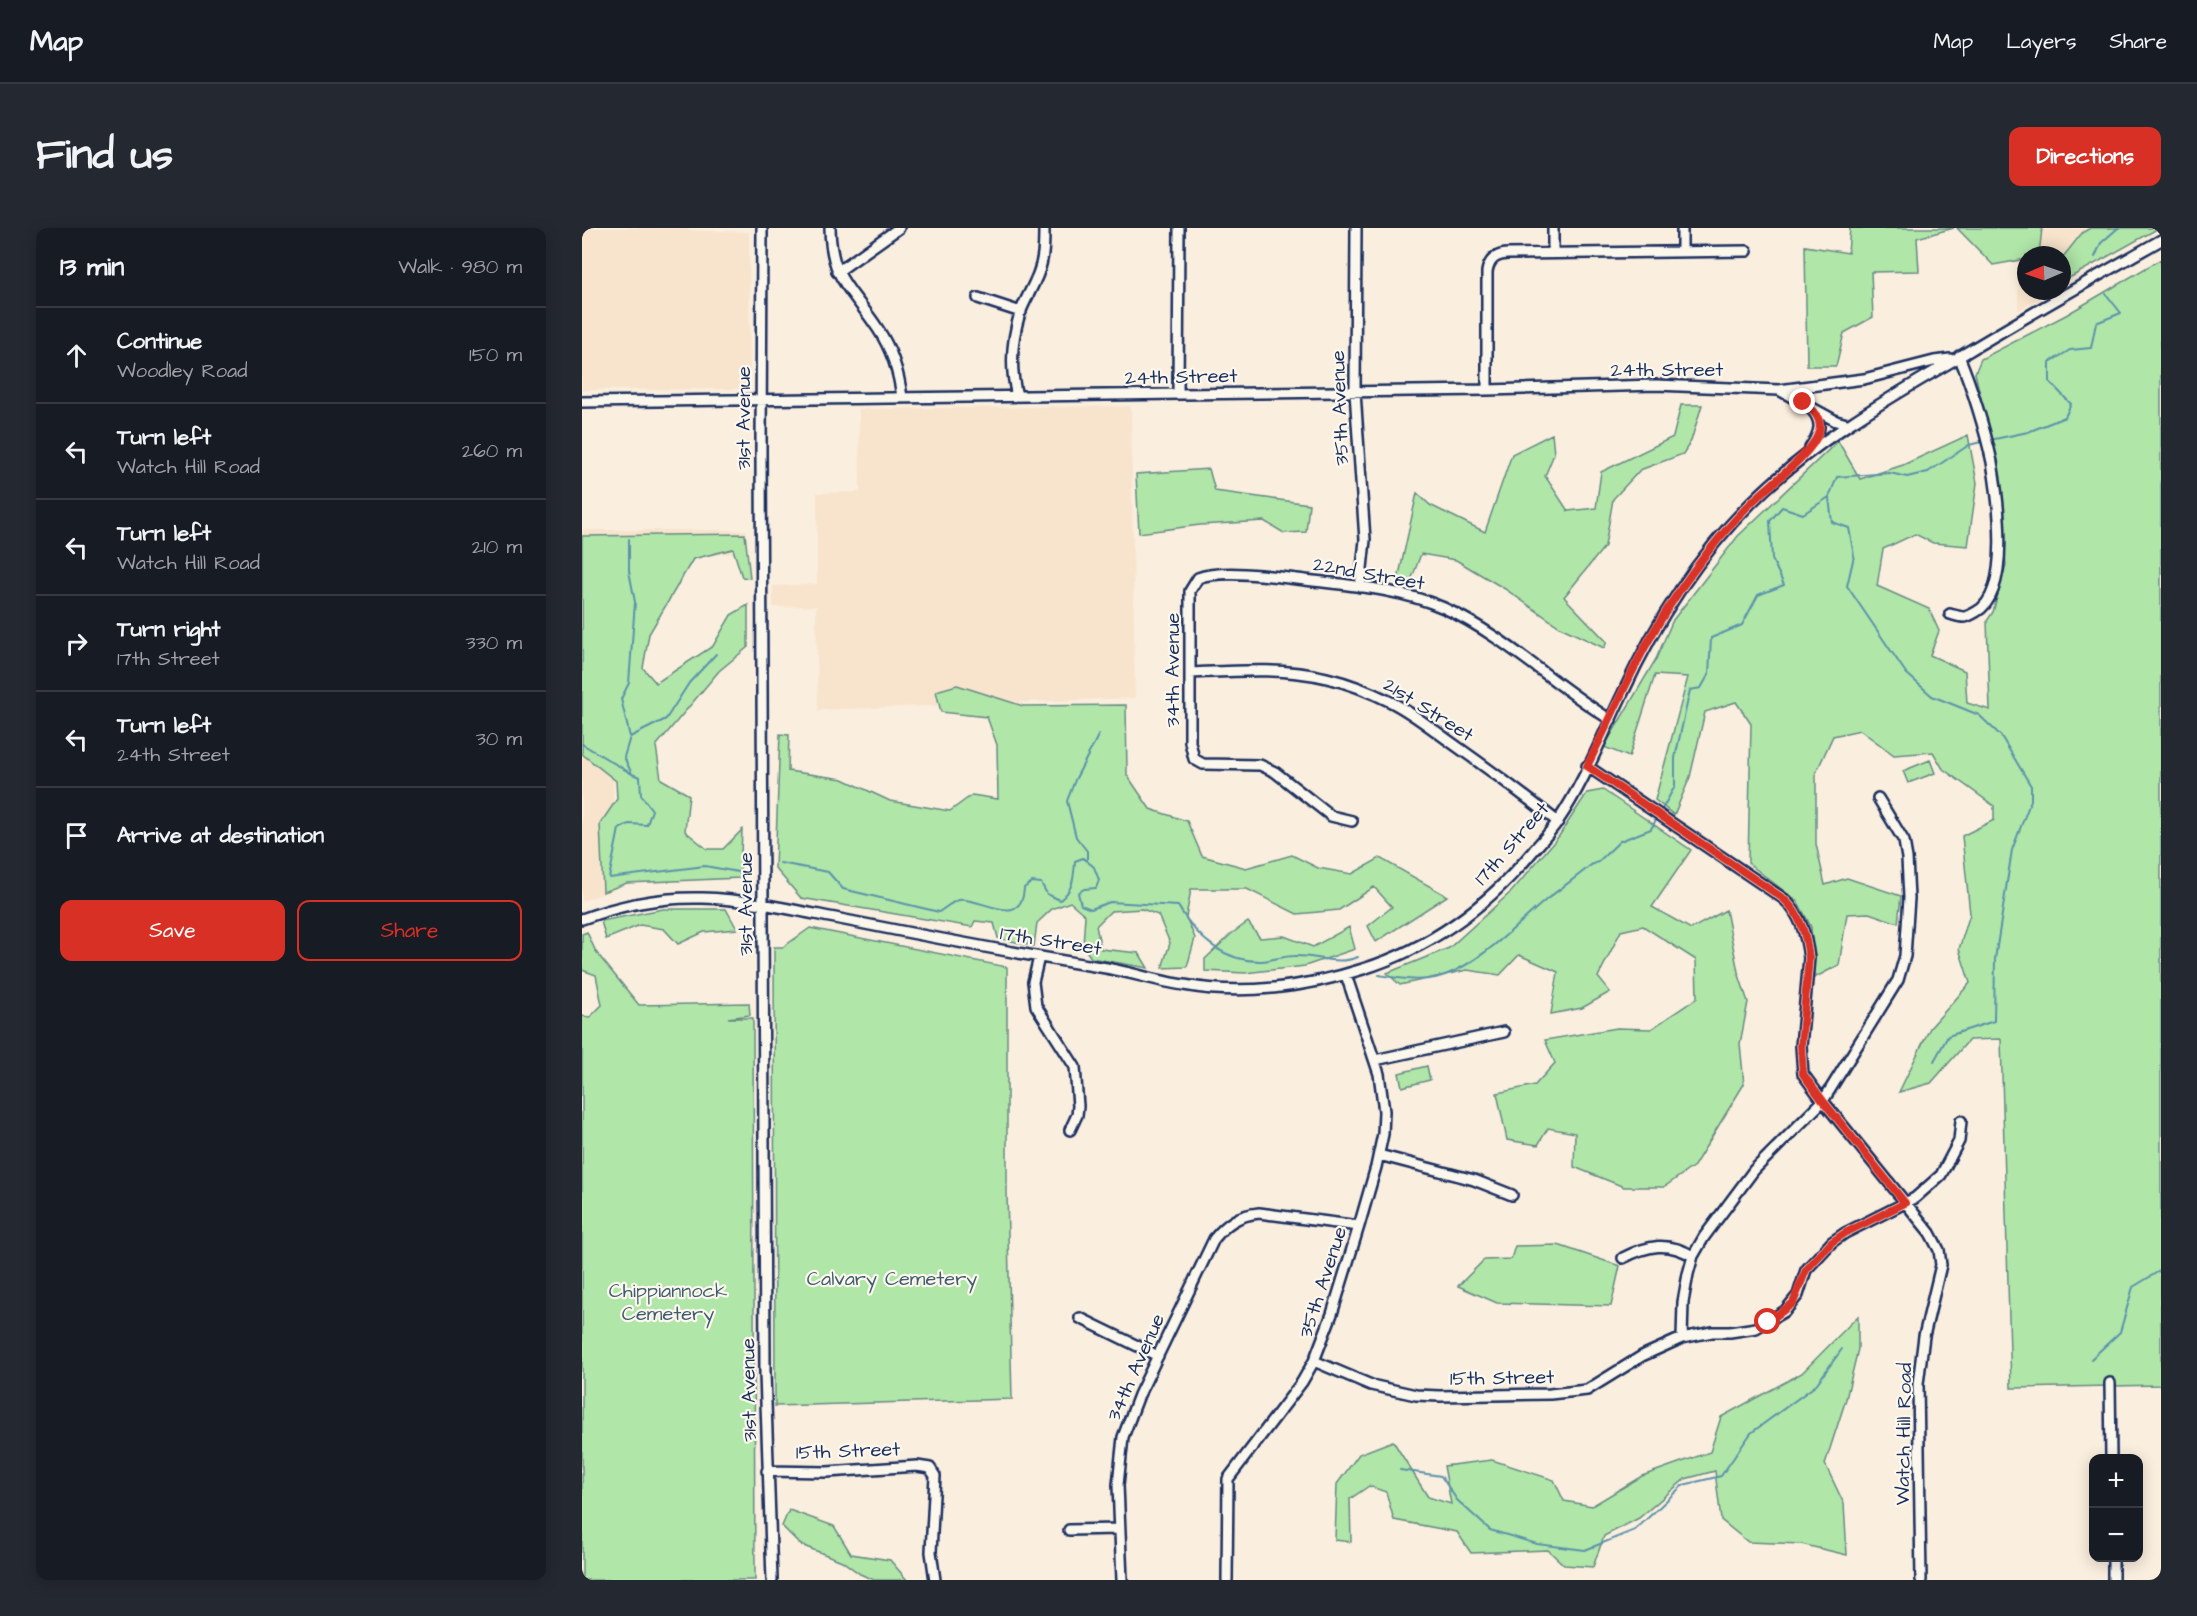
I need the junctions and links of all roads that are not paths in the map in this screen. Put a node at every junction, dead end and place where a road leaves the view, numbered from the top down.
1 (762, 228) edge
2 (830, 228) edge
3 (899, 228) edge
4 (1044, 228) edge
5 (1179, 228) edge
6 (1356, 228) edge
7 (1553, 228) edge
8 (1682, 228) edge
9 (2161, 240) edge
10 (1747, 251) dead end
11 (1682, 252) junction
12 (1553, 253) junction
13 (837, 272) junction
14 (978, 298) dead end
15 (1021, 312) junction
16 (1957, 357) junction
17 (1487, 390) junction
18 (1779, 390) junction
19 (1355, 392) junction
20 (1178, 394) junction
21 (1017, 396) junction
22 (902, 398) junction
23 (761, 399) junction
24 (582, 402) edge
25 (1803, 402) junction
26 (1847, 424) junction
27 (1805, 455) junction
28 (1195, 581) joint
29 (1360, 587) junction
30 (1950, 614) dead end
31 (1191, 673) junction
32 (1611, 720) junction
33 (1587, 766) junction
34 (1878, 798) dead end
35 (1352, 821) dead end
36 (1558, 822) junction
37 (762, 903) junction
38 (582, 919) edge
39 (1039, 957) junction
40 (1346, 975) junction
41 (1504, 1032) dead end
42 (1375, 1060) junction
43 (1823, 1101) junction
44 (1961, 1121) dead end
45 (1070, 1130) dead end
46 (1379, 1155) junction
47 (1512, 1195) dead end
48 (1905, 1203) junction
49 (1359, 1226) junction
50 (1693, 1256) junction
51 (1623, 1258) dead end
52 (1080, 1318) dead end
53 (1682, 1338) junction
54 (1158, 1356) junction
55 (1314, 1361) junction
56 (2110, 1383) dead end
57 (2111, 1454) edge
58 (767, 1471) junction
59 (1118, 1529) junction
60 (1069, 1530) dead end
61 (2113, 1562) edge
62 (772, 1580) edge
63 (935, 1580) edge
64 (1122, 1580) edge
65 (1227, 1580) edge
66 (1921, 1580) edge
67 (2113, 1580) edge

1 - 23 street, 31st Avenue
2 - 13 street
3 - 13 street
4 - 15 street
5 - 20 street
6 - 19 street, 35th Avenue
7 - 12 street
8 - 11 street
9 - 16 street, 24th Street
10 - 11 street
11 - 12 street
12 - 17 street
13 - 22 street
14 - 15 street
15 - 21 street
16 - 18 street, 24th Street
16 - 26 street, 17th Street
16 - 30 street
17 - 18 street, 24th Street
17 - 19 street, 24th Street
18 - 25 street, 24th Street
19 - 20 street, 24th Street
19 - 29 street, 35th Avenue
20 - 21 street, 24th Street
21 - 22 street, 24th Street
22 - 23 street, 24th Street
23 - 24 street, 24th Street
23 - 37 street, 31st Avenue
25 - 26 street, 24th Street
25 - 27 street, 24th Street
26 - 27 street, 17th Street
27 - 32 street, 17th Street
28 - 29 street, 22nd Street
28 - 31 street, 34th Avenue
29 - 32 street, 22nd Street
31 - 35 street, 34th Avenue
31 - 36 street, 21st Street
32 - 33 street, 17th Street
33 - 36 street, 17th Street
33 - 43 street, Watch Hill Road
34 - 43 street
36 - 40 street, 17th Street
37 - 38 street, 17th Street
37 - 39 street, 17th Street
37 - 58 street, 31st Avenue
39 - 40 street, 17th Street
39 - 45 street
40 - 42 street, 35th Avenue
41 - 42 street
42 - 46 street, 35th Avenue
43 - 48 street, Watch Hill Road
43 - 50 street
44 - 48 street, 15th Street
46 - 47 street
46 - 49 street, 35th Avenue
48 - 53 street, 15th Street
48 - 66 street, Watch Hill Road
49 - 54 street, 34th Avenue
49 - 55 street, 35th Avenue
50 - 51 street
50 - 53 street
52 - 54 street
53 - 55 street, 15th Street
54 - 59 street, 34th Avenue
55 - 65 street, 35th Avenue
56 - 57 street
58 - 62 street, 31st Avenue
58 - 63 street, 15th Street
59 - 60 street
59 - 64 street, 34th Avenue
61 - 67 street

